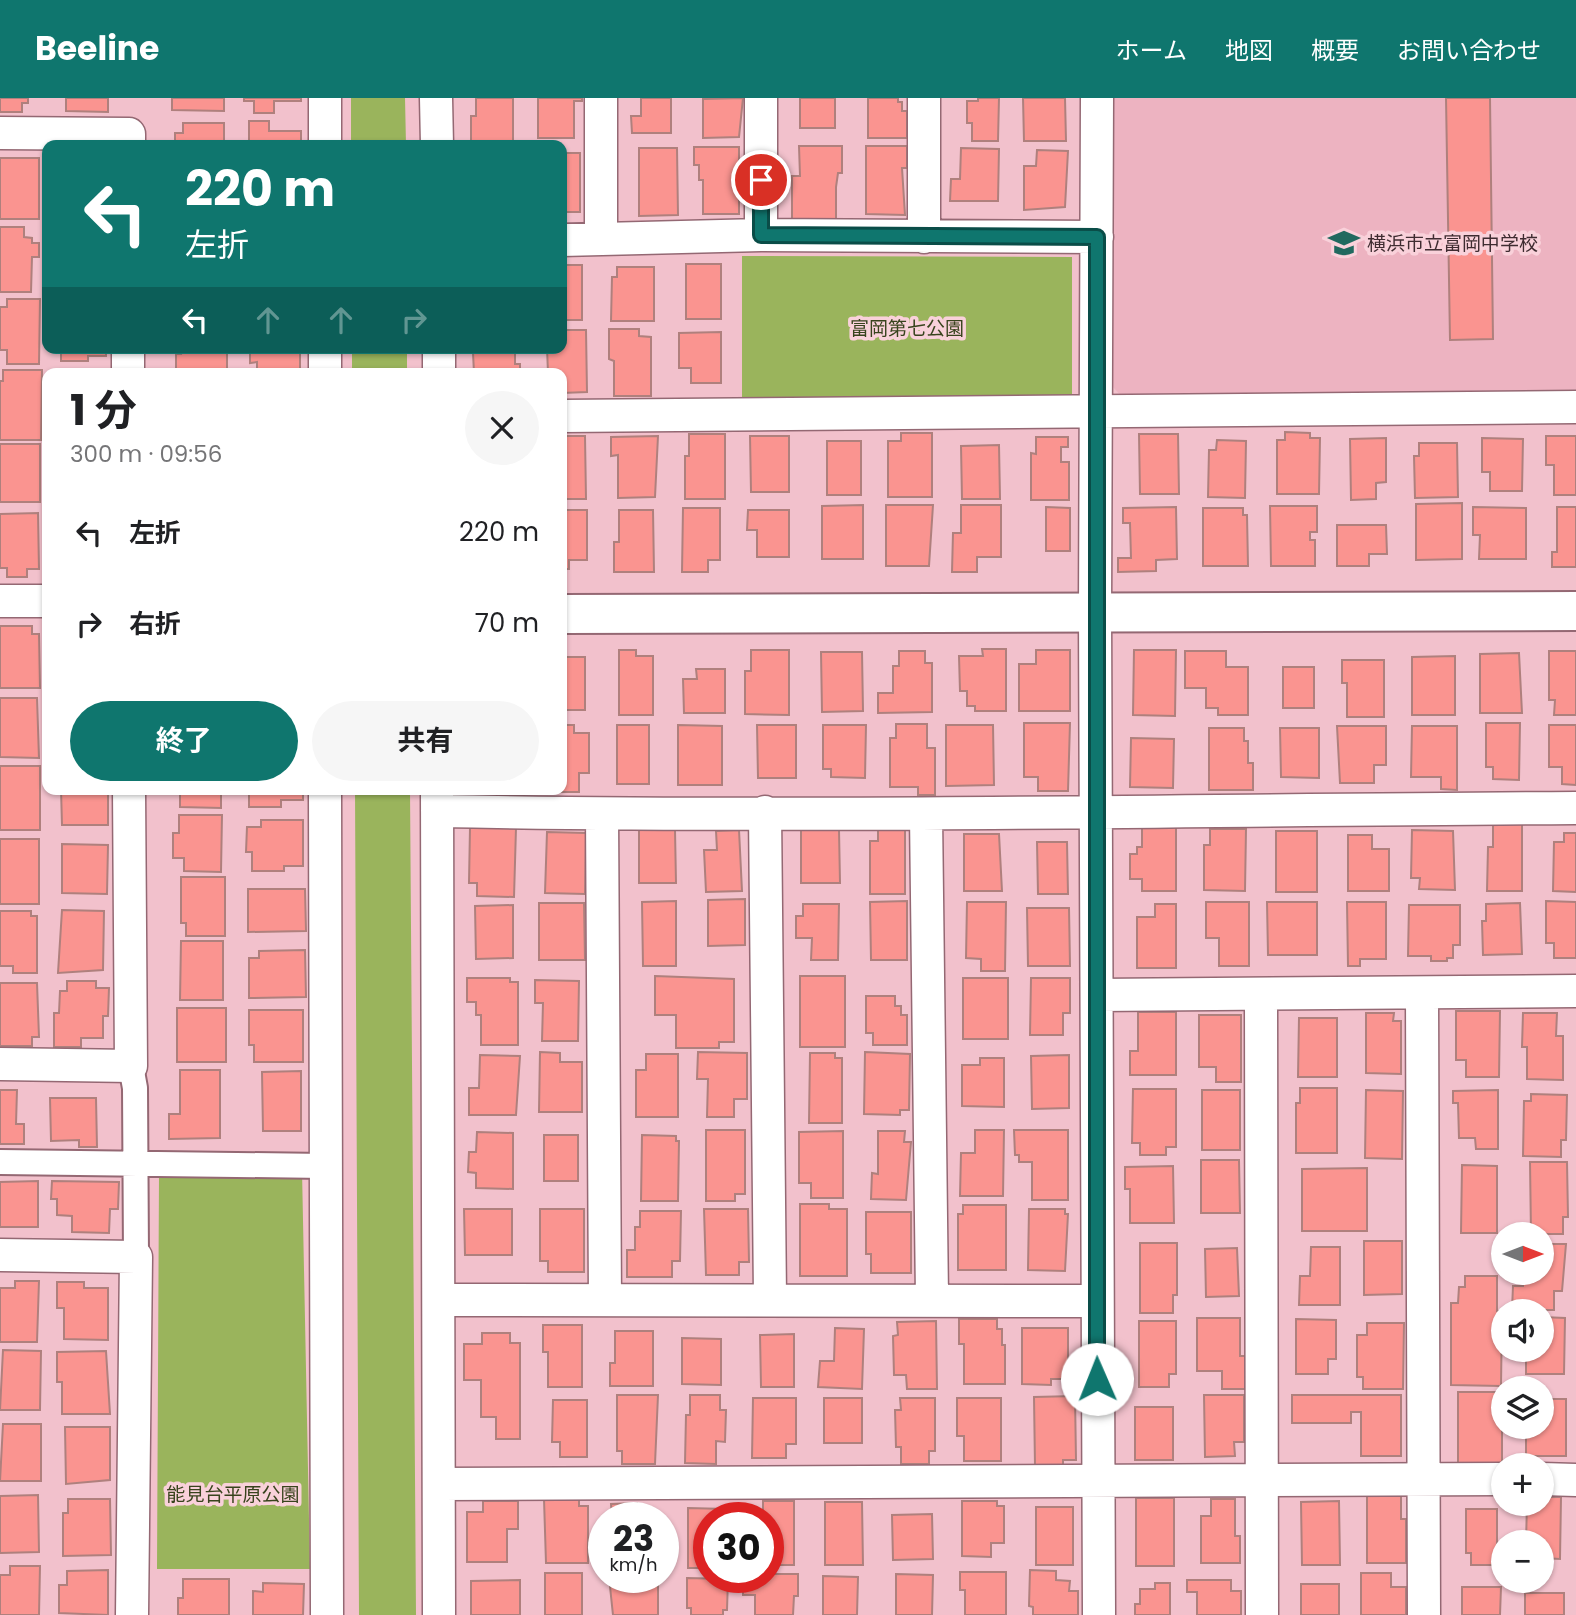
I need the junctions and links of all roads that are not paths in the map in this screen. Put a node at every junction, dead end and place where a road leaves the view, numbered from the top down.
1 (326, 98) edge
2 (436, 98) edge
3 (601, 98) edge
4 (761, 98) edge
5 (924, 98) edge
6 (1097, 98) edge
7 (0, 132) edge
8 (129, 140) edge
9 (325, 140) edge
10 (437, 140) edge
11 (761, 235) junction
12 (924, 237) junction
13 (1097, 237) junction
14 (601, 239) junction
15 (567, 240) edge
16 (1576, 407) edge
17 (1095, 414) junction
18 (567, 416) edge
19 (0, 601) edge
20 (42, 601) edge
21 (1576, 611) edge
22 (1095, 612) junction
23 (567, 614) edge
24 (129, 795) edge
25 (325, 795) edge
26 (437, 800) edge
27 (1576, 808) edge
28 (1095, 810) junction
29 (765, 812) junction
30 (602, 814) junction
31 (926, 814) junction
32 (1576, 991) edge
33 (1422, 993) junction
34 (1261, 994) junction
35 (1098, 995) junction
36 (0, 1065) edge
37 (131, 1066) junction
38 (0, 1162) edge
39 (137, 1163) junction
40 (326, 1166) junction
41 (0, 1255) edge
42 (136, 1257) junction
43 (770, 1298) junction
44 (932, 1298) junction
45 (439, 1300) junction
46 (605, 1300) junction
47 (1096, 1301) junction
48 (1262, 1478) junction
49 (1424, 1478) junction
50 (1491, 1479) edge
51 (1554, 1479) edge
52 (1576, 1480) edge
53 (1099, 1483) junction
54 (439, 1484) junction
55 (132, 1615) edge
56 (327, 1615) edge
57 (439, 1615) edge
58 (1099, 1615) edge
59 (1262, 1615) edge
60 (1424, 1615) edge

1 - 9 street
2 - 10 street
3 - 14 street
4 - 11 street
5 - 12 street
6 - 13 street
7 - 8 street
11 - 12 street
11 - 14 street
12 - 13 street
13 - 17 street
14 - 15 street
16 - 17 street
17 - 18 street
17 - 22 street
19 - 20 street
21 - 22 street
22 - 23 street
22 - 28 street
24 - 37 street
25 - 40 street
26 - 30 street
26 - 45 street
27 - 28 street
28 - 31 street
28 - 35 street
29 - 30 street
29 - 31 street
29 - 43 street
30 - 46 street
31 - 44 street
32 - 33 street
33 - 34 street
33 - 49 street
34 - 35 street
34 - 48 street
35 - 47 street
36 - 37 street
37 - 39 street
38 - 39 street
39 - 40 street
39 - 42 street
40 - 56 street
41 - 42 street
42 - 55 street
43 - 44 street
43 - 46 street
44 - 47 street
45 - 46 street
45 - 54 street
47 - 53 street
48 - 49 street
48 - 53 street
48 - 59 street
49 - 50 street
49 - 60 street
51 - 52 street
53 - 54 street
53 - 58 street
54 - 57 street

